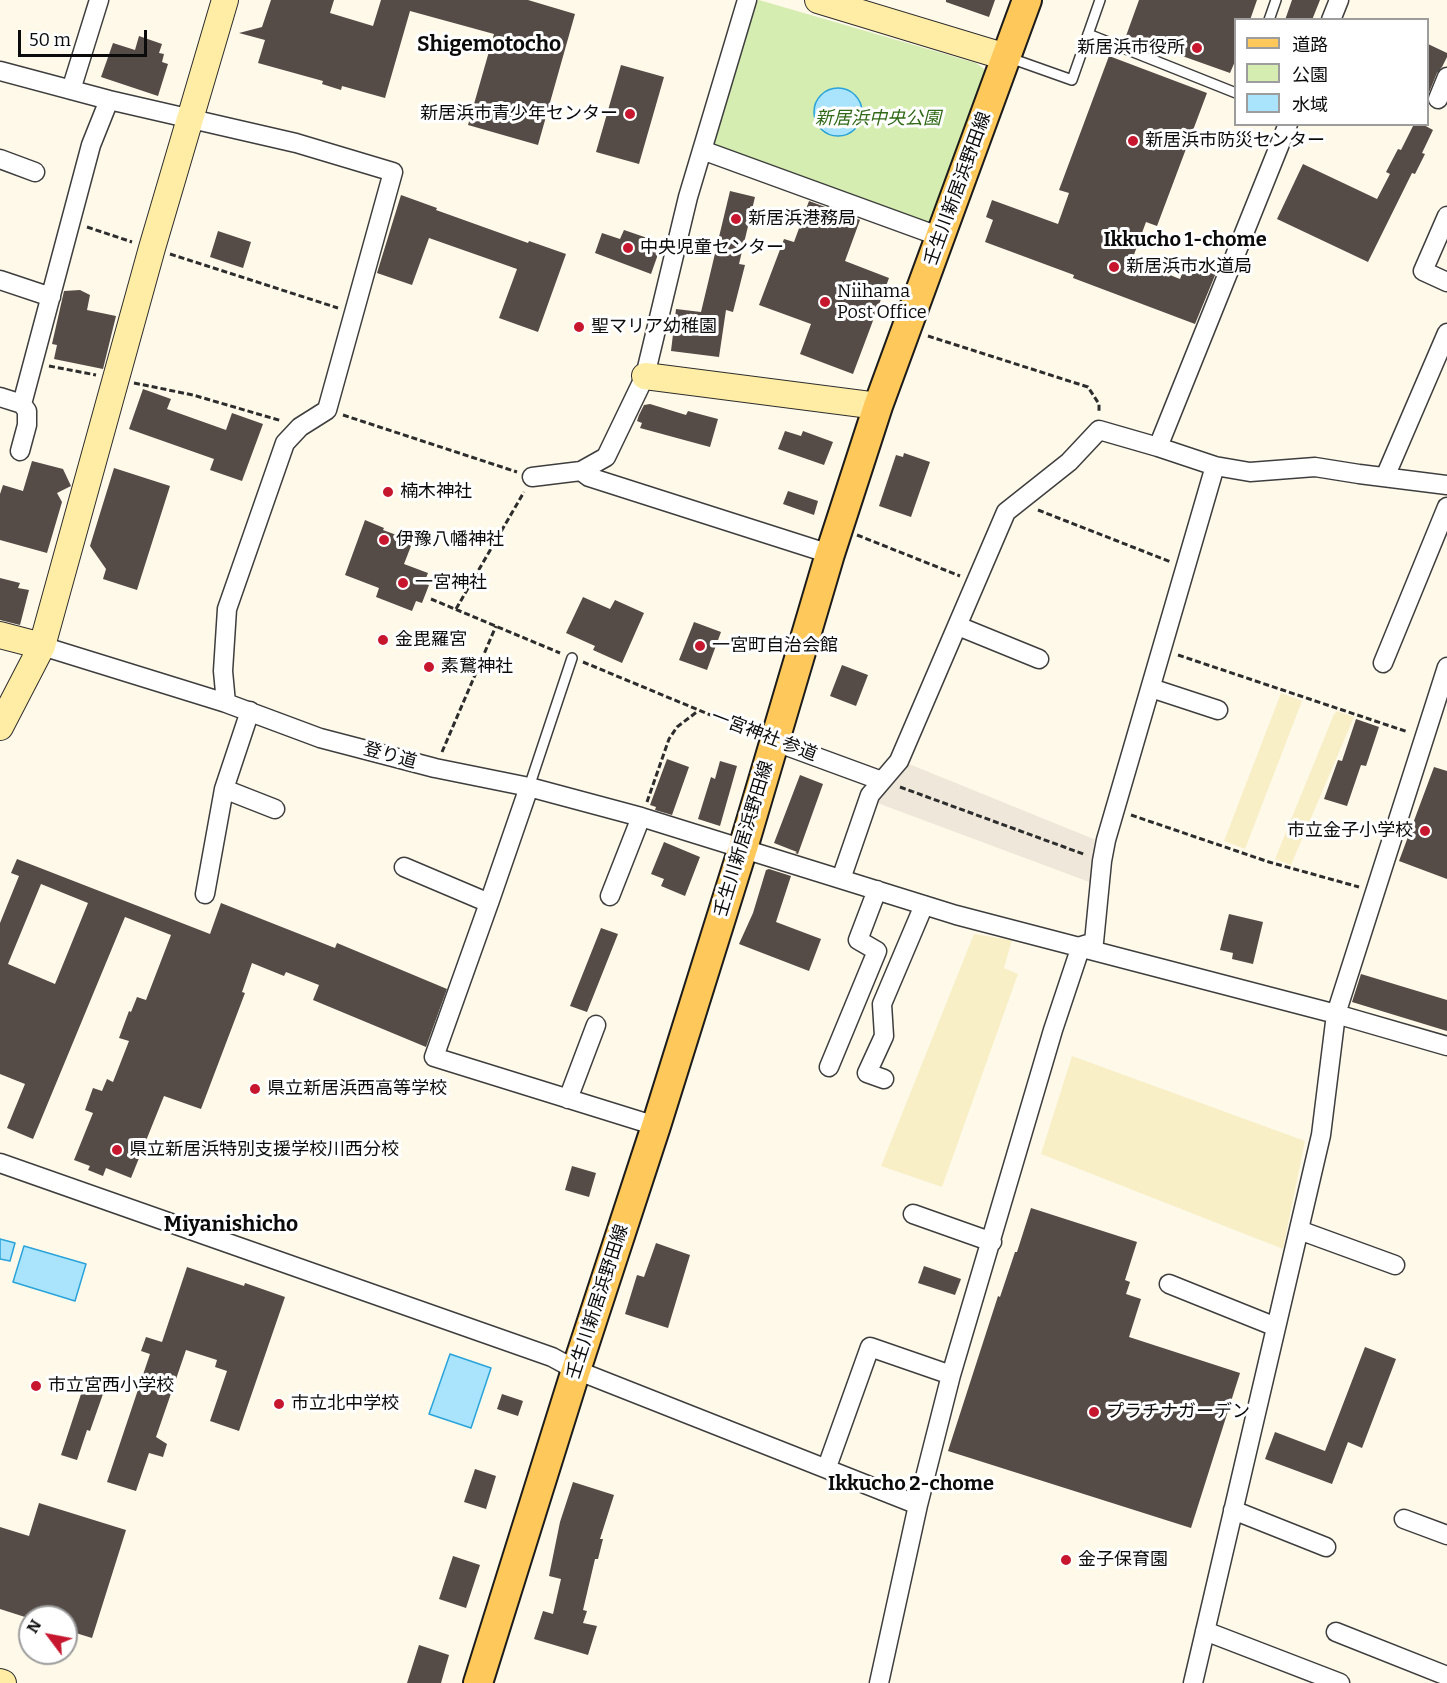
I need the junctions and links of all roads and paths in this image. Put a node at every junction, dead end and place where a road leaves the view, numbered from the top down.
1 (99, 0) edge
2 (225, 0) edge
3 (747, 0) edge
4 (818, 0) edge
5 (1027, 0) edge
6 (1100, 0) edge
7 (1276, 0) edge
8 (1339, 0) edge
9 (1270, 18) edge
10 (1332, 18) edge
11 (1088, 34) junction
12 (1006, 57) junction
13 (0, 71) edge
14 (1447, 77) edge
15 (72, 90) junction
16 (1234, 92) edge
17 (1438, 98) edge
18 (109, 100) junction
19 (191, 118) junction
20 (1287, 126) edge
21 (702, 150) junction
22 (0, 159) edge
23 (34, 172) dead end
24 (1447, 216) edge
25 (71, 222) junction
26 (941, 237) junction
27 (153, 248) junction
28 (0, 280) edge
29 (1447, 282) edge
30 (51, 297) junction
31 (353, 313) junction
32 (906, 329) junction
33 (1447, 333) edge
34 (33, 363) junction
35 (645, 376) junction
36 (116, 379) junction
37 (0, 397) edge
38 (22, 404) junction
39 (878, 406) junction
40 (327, 410) junction
41 (300, 427) junction
42 (1099, 430) junction
43 (1158, 447) junction
44 (20, 451) dead end
45 (1215, 466) junction
46 (581, 471) junction
47 (532, 477) junction
48 (1385, 477) junction
49 (1447, 485) edge
50 (1019, 502) junction
51 (1447, 507) edge
52 (835, 541) junction
53 (1186, 567) junction
54 (976, 582) junction
55 (431, 599) dead end
56 (456, 609) junction
57 (496, 626) junction
58 (958, 626) junction
59 (0, 635) edge
60 (42, 646) junction
61 (1162, 650) junction
62 (572, 658) junction
63 (1039, 658) dead end
64 (1383, 663) dead end
65 (1447, 667) edge
66 (1151, 688) junction
67 (226, 703) junction
68 (699, 710) junction
69 (1218, 710) dead end
70 (250, 711) junction
71 (0, 727) edge
72 (1425, 737) junction
73 (774, 741) junction
74 (435, 768) junction
75 (882, 781) junction
76 (529, 787) junction
77 (224, 789) junction
78 (275, 809) dead end
79 (1115, 809) junction
80 (641, 817) junction
81 (743, 848) junction
82 (1102, 861) junction
83 (404, 867) dead end
84 (841, 879) junction
85 (877, 890) junction
86 (1374, 891) junction
87 (205, 894) dead end
88 (610, 896) dead end
89 (489, 903) junction
90 (924, 905) junction
91 (1081, 946) junction
92 (1336, 1014) junction
93 (596, 1025) dead end
94 (1447, 1046) edge
95 (829, 1067) dead end
96 (884, 1078) dead end
97 (568, 1099) junction
98 (656, 1126) junction
99 (0, 1163) edge
100 (912, 1214) dead end
101 (1299, 1230) junction
102 (992, 1242) junction
103 (1395, 1265) dead end
104 (1169, 1284) dead end
105 (1276, 1327) junction
106 (576, 1370) junction
107 (951, 1376) junction
108 (827, 1467) junction
109 (918, 1504) junction
110 (1233, 1510) junction
111 (1404, 1520) dead end
112 (1447, 1535) edge
113 (1326, 1547) dead end
114 (1205, 1631) junction
115 (1336, 1632) dead end
116 (1447, 1676) edge
117 (478, 1683) edge
118 (879, 1683) edge
119 (1193, 1683) edge
120 (1340, 1683) edge

1 - 15 street
2 - 19 street
3 - 21 street
4 - 12 street
5 - 12 main road, 壬生川新居浜野田線
6 - 11 lane
7 - 9 lane
8 - 10 street
11 - 12 lane
11 - 16 lane
12 - 26 main road, 壬生川新居浜野田線
13 - 15 street
14 - 17 street
15 - 18 street
18 - 19 street
18 - 25 street
19 - 27 street
19 - 31 street
20 - 43 street
21 - 26 street
21 - 35 street
22 - 23 street
24 - 29 street
25 - 27 path
25 - 30 street
26 - 32 main road, 壬生川新居浜野田線
27 - 31 path
27 - 36 street
28 - 30 street
30 - 34 street
31 - 40 street
32 - 39 main road, 壬生川新居浜野田線
32 - 42 path
33 - 48 street
34 - 36 path
34 - 38 street
35 - 39 street
35 - 46 street
36 - 41 path
36 - 60 street
37 - 38 street
38 - 44 street
39 - 52 main road, 壬生川新居浜野田線
40 - 41 street
40 - 47 path
41 - 67 street
42 - 43 street
42 - 50 street
43 - 45 street
45 - 48 street
45 - 53 street
46 - 47 street
46 - 52 street
47 - 56 path
48 - 49 street
50 - 53 path
50 - 54 street
51 - 64 street
52 - 54 path
52 - 73 main road, 壬生川新居浜野田線
53 - 61 street
54 - 58 street
55 - 56 path, 一宮神社 参道
56 - 57 path, 一宮神社 参道
57 - 62 path, 一宮神社 参道
57 - 74 path
58 - 63 street
58 - 75 street
59 - 60 street
60 - 67 street, 登り道
60 - 71 street
61 - 66 street
61 - 72 path
62 - 68 path, 一宮神社 参道
62 - 76 lane
65 - 72 street
66 - 69 street
66 - 79 street
67 - 70 street, 登り道
68 - 73 path, 一宮神社 参道
68 - 80 path
70 - 74 street, 登り道
70 - 77 street
72 - 86 street
73 - 75 street, 一宮神社 参道
73 - 81 main road, 壬生川新居浜野田線
74 - 76 street, 登り道
75 - 82 path
75 - 84 street
76 - 80 street, 登り道
76 - 89 street
77 - 78 street
77 - 87 street
79 - 82 street
79 - 86 path
80 - 81 street, 登り道
80 - 88 street
81 - 84 street, 登り道
81 - 98 main road, 壬生川新居浜野田線
82 - 91 street
83 - 89 street
84 - 85 street, 登り道
85 - 90 street, 登り道
85 - 95 street
86 - 92 street
89 - 97 street
90 - 91 street, 登り道
90 - 96 street
91 - 92 street, 登り道
91 - 102 street
92 - 94 street, 登り道
92 - 101 street
93 - 97 street
97 - 98 street
98 - 106 main road, 壬生川新居浜野田線
99 - 106 street
100 - 102 street
101 - 103 street
101 - 105 street
102 - 107 street
104 - 105 street
105 - 110 street
106 - 108 street
106 - 117 main road, 壬生川新居浜野田線
107 - 108 street
107 - 109 street
108 - 109 street
109 - 118 street
110 - 113 street
110 - 114 street
111 - 112 street
114 - 119 street
114 - 120 street
115 - 116 street

